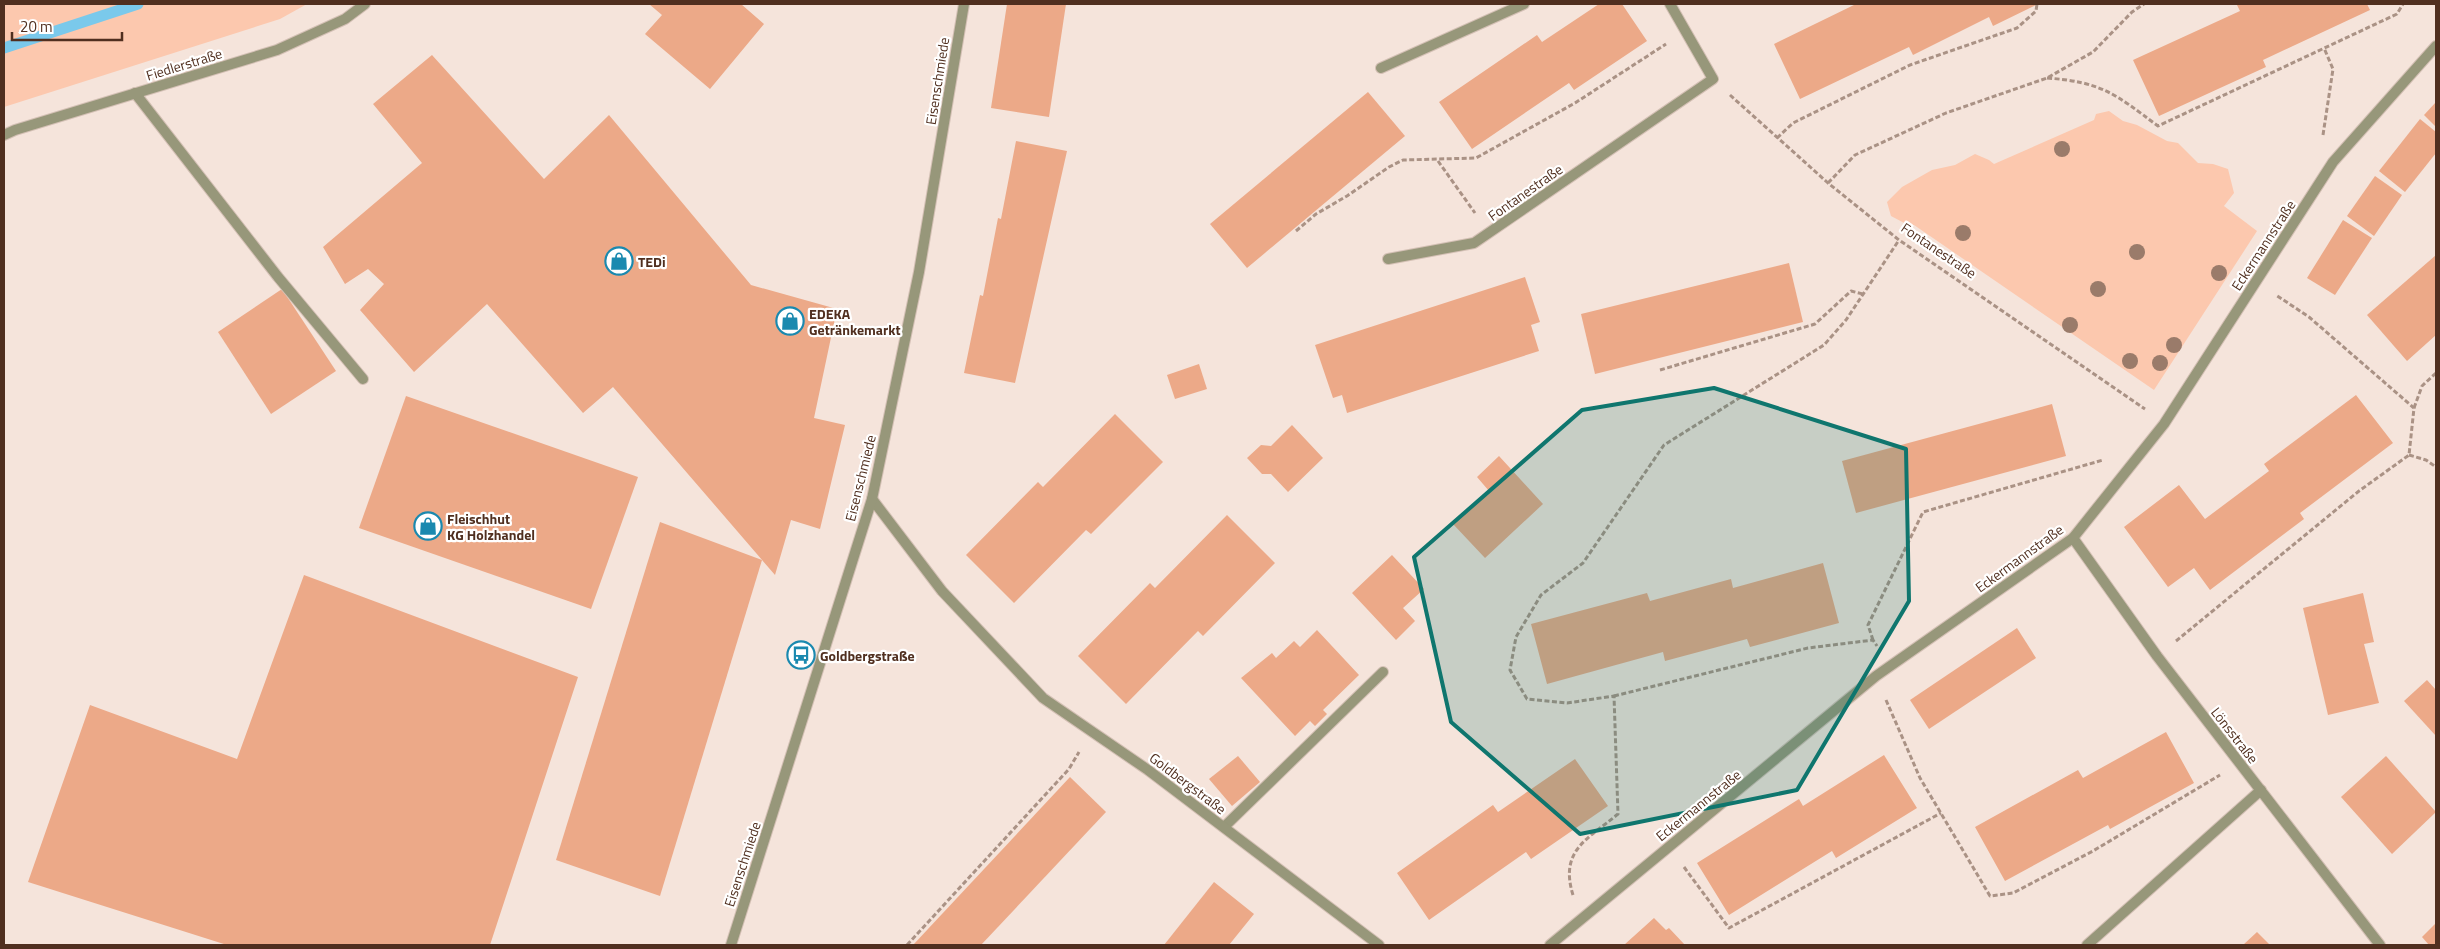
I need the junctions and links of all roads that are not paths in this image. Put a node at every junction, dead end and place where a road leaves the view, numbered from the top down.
1 (365, 4) edge
2 (964, 4) edge
3 (1524, 4) edge
4 (1670, 4) edge
5 (2436, 46) edge
6 (1381, 68) dead end
7 (135, 93) junction
8 (4, 135) edge
9 (1388, 258) dead end
10 (362, 379) dead end
11 (872, 499) junction
12 (2073, 538) junction
13 (1383, 672) dead end
14 (2261, 790) junction
15 (1224, 827) junction
16 (731, 945) edge
17 (1379, 945) edge
18 (1550, 945) edge
19 (2087, 945) edge
20 (2380, 945) edge

1 - 7 street, Fiedlerstraße
2 - 11 street, Eisenschmiede
3 - 6 street
4 - 9 street, Fontanestraße
5 - 12 street, Eckermannstraße
7 - 8 street, Fiedlerstraße
7 - 10 street
11 - 15 street, Goldbergstraße
11 - 16 street, Eisenschmiede
12 - 14 street, Lönsstraße
12 - 18 street, Eckermannstraße
13 - 15 street
14 - 19 street
14 - 20 street, Lönsstraße
15 - 17 street, Goldbergstraße

